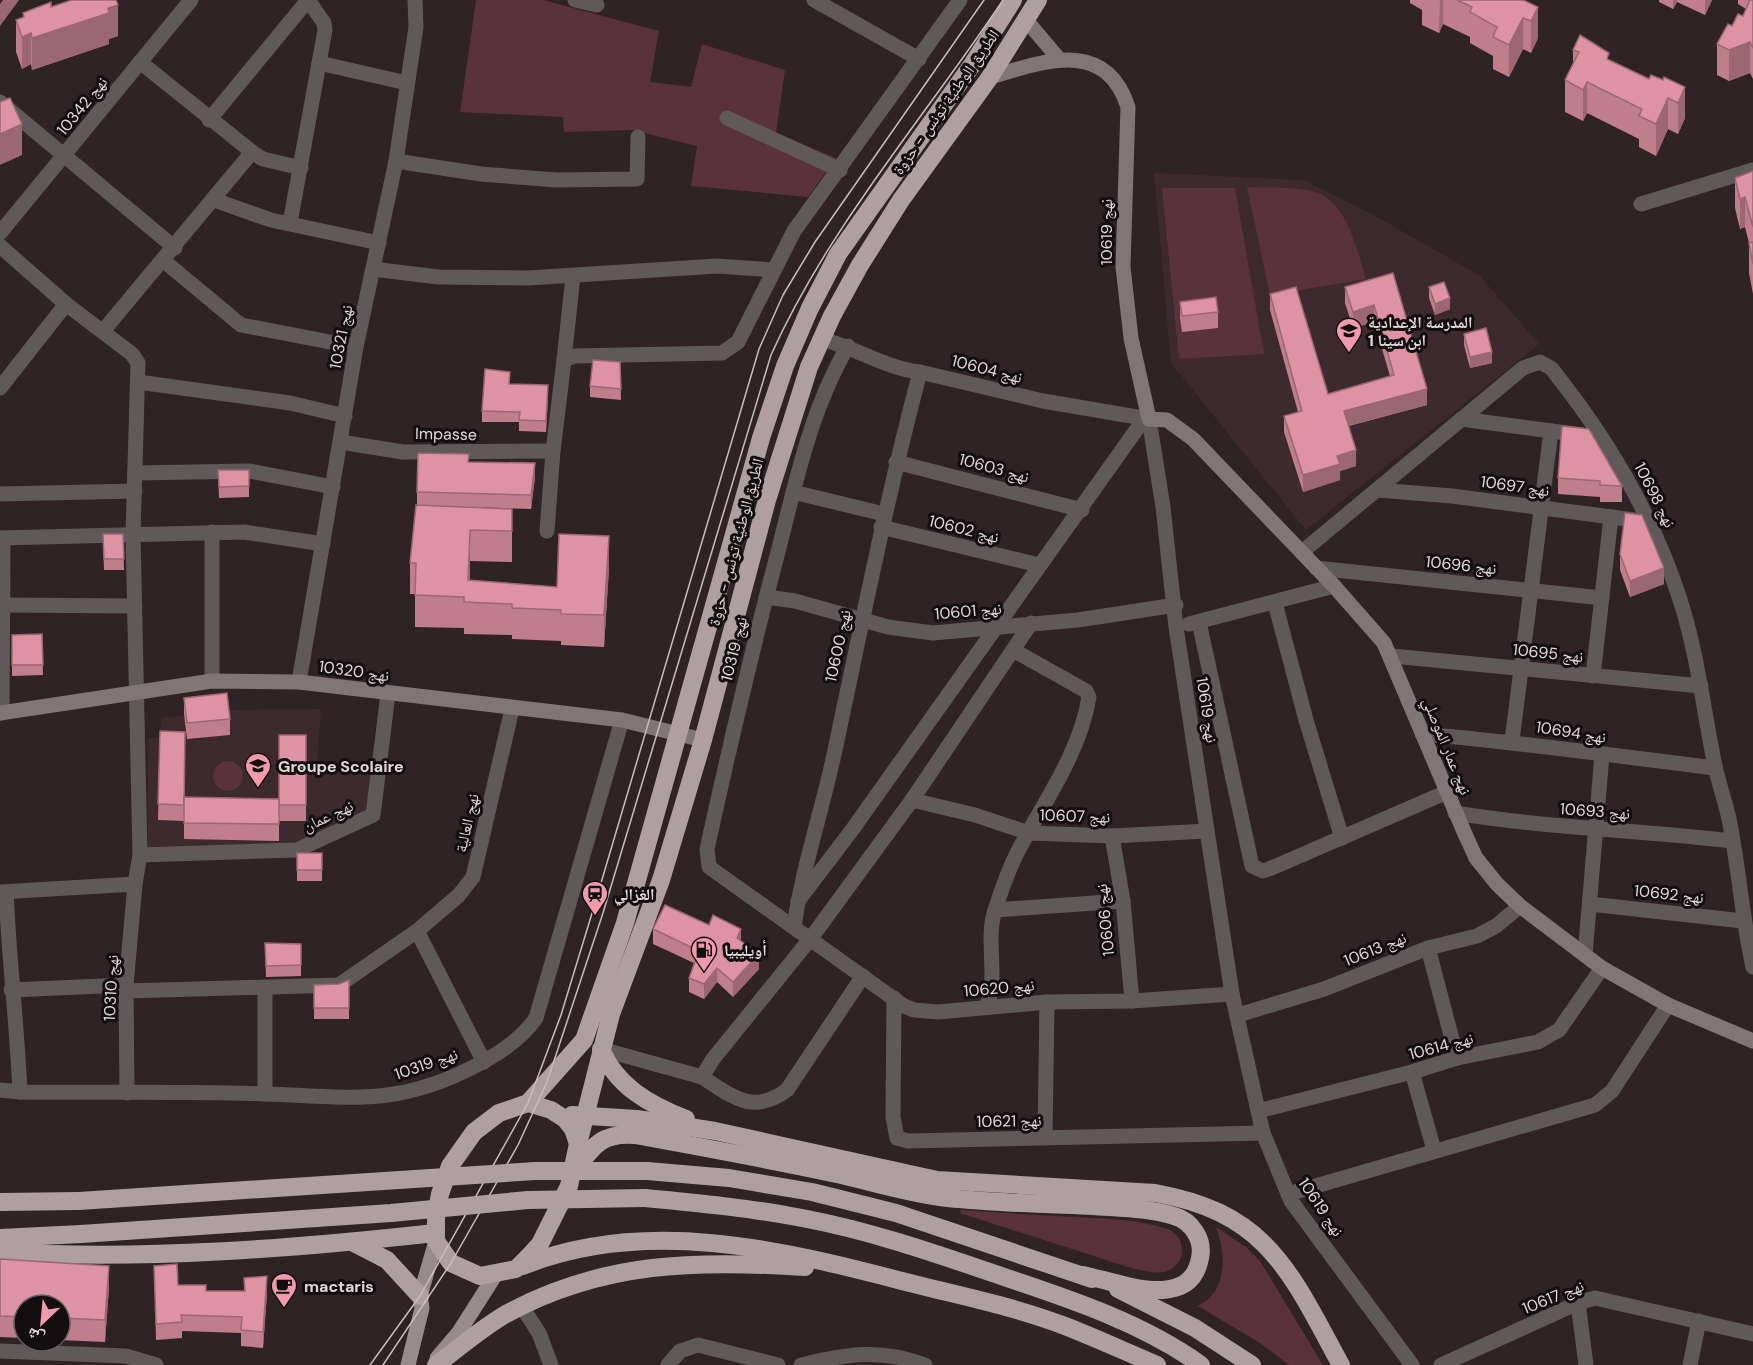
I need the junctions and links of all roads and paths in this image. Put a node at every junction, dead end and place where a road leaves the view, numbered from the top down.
1 (191, 0) edge
2 (308, 0) edge
3 (415, 0) edge
4 (575, 0) edge
5 (814, 0) edge
6 (960, 0) edge
7 (1013, 0) edge
8 (1038, 0) edge
9 (597, 5) dead end
10 (1026, 20) junction
11 (919, 59) junction
12 (1059, 59) junction
13 (140, 62) junction
14 (319, 63) junction
15 (990, 77) junction
16 (407, 83) junction
17 (0, 102) edge
18 (727, 118) dead end
19 (209, 120) junction
20 (639, 137) dead end
21 (252, 152) junction
22 (65, 155) junction
23 (396, 161) junction
24 (301, 168) junction
25 (840, 170) junction
26 (1753, 170) edge
27 (214, 200) junction
28 (1641, 204) dead end
29 (290, 223) junction
30 (0, 233) edge
31 (379, 243) junction
32 (0, 246) edge
33 (175, 248) junction
34 (164, 261) junction
35 (373, 269) junction
36 (774, 270) junction
37 (573, 276) junction
38 (66, 304) junction
39 (104, 331) junction
40 (822, 339) junction
41 (848, 346) junction
42 (356, 347) junction
43 (564, 360) junction
44 (920, 372) junction
45 (138, 382) junction
46 (0, 388) edge
47 (345, 416) junction
48 (1146, 419) junction
49 (1461, 419) junction
50 (1551, 431) junction
51 (1600, 437) junction
52 (340, 442) junction
53 (553, 451) junction
54 (896, 462) junction
55 (135, 473) junction
56 (333, 487) junction
57 (1377, 490) junction
58 (135, 491) junction
59 (793, 492) junction
60 (0, 494) edge
61 (1542, 508) junction
62 (1082, 510) junction
63 (1611, 517) junction
64 (882, 521) junction
65 (1648, 522) junction
66 (547, 531) dead end
67 (212, 532) junction
68 (134, 534) junction
69 (2, 538) edge
70 (323, 544) junction
71 (1302, 552) junction
72 (1039, 565) junction
73 (1317, 568) junction
74 (1334, 586) junction
75 (1529, 591) junction
76 (766, 597) junction
77 (1602, 598) junction
78 (1275, 603) junction
79 (3, 605) junction
80 (1176, 605) junction
81 (135, 606) junction
82 (862, 620) junction
83 (1199, 622) junction
84 (1031, 623) junction
85 (994, 627) junction
86 (1176, 627) junction
87 (1013, 650) junction
88 (1392, 656) junction
89 (1520, 669) junction
90 (1593, 676) junction
91 (212, 681) junction
92 (299, 682) junction
93 (1701, 687) junction
94 (138, 694) junction
95 (388, 694) junction
96 (512, 709) junction
97 (1, 713) edge
98 (622, 720) junction
99 (1422, 734) junction
100 (679, 735) junction
101 (702, 740) junction
102 (1512, 741) junction
103 (1602, 755) junction
104 (1715, 768) junction
105 (1447, 792) junction
106 (912, 800) junction
107 (1455, 813) junction
108 (1594, 830) junction
109 (1207, 831) junction
110 (1029, 833) junction
111 (1112, 836) junction
112 (1342, 838) junction
113 (1732, 841) junction
114 (140, 855) junction
115 (135, 884) junction
116 (3, 892) edge
117 (798, 901) junction
118 (1123, 901) junction
119 (1590, 904) junction
120 (1520, 906) junction
121 (994, 910) junction
122 (1743, 921) junction
123 (794, 927) junction
124 (419, 928) junction
125 (811, 938) junction
126 (1428, 948) junction
127 (1585, 955) junction
128 (1753, 967) edge
129 (1602, 968) junction
130 (862, 976) junction
131 (265, 987) junction
132 (126, 988) junction
133 (11, 990) junction
134 (1232, 994) junction
135 (894, 998) junction
136 (1132, 1001) junction
137 (1047, 1002) junction
138 (1668, 1005) junction
139 (987, 1006) junction
140 (1238, 1015) junction
141 (1753, 1041) edge
142 (601, 1049) junction
143 (1457, 1058) junction
144 (484, 1062) junction
145 (1412, 1072) junction
146 (702, 1077) junction
147 (0, 1090) edge
148 (20, 1092) junction
149 (127, 1093) junction
150 (266, 1094) junction
151 (528, 1103) junction
152 (1258, 1111) junction
153 (557, 1114) junction
154 (585, 1117) junction
155 (715, 1131) junction
156 (1263, 1133) junction
157 (1045, 1138) junction
158 (578, 1144) junction
159 (1434, 1150) junction
160 (571, 1177) junction
161 (1288, 1194) junction
162 (0, 1202) edge
163 (436, 1237) junction
164 (0, 1238) edge
165 (354, 1243) junction
166 (0, 1252) edge
167 (516, 1269) junction
168 (867, 1272) junction
169 (496, 1274) junction
170 (1083, 1275) junction
171 (420, 1296) junction
172 (1578, 1303) junction
173 (522, 1308) junction
174 (1699, 1321) junction
175 (1753, 1334) edge
176 (0, 1352) edge
177 (156, 1365) edge
178 (408, 1365) edge
179 (431, 1365) edge
180 (436, 1365) edge
181 (551, 1365) edge
182 (668, 1365) edge
183 (778, 1365) edge
184 (801, 1365) edge
185 (925, 1365) edge
186 (1157, 1365) edge
187 (1201, 1365) edge
188 (1252, 1365) edge
189 (1341, 1365) edge
190 (1412, 1365) edge
191 (1441, 1365) edge
192 (1586, 1365) edge
193 (1690, 1365) edge

1 - 13 street, نهج 10342
2 - 14 street
2 - 19 street
3 - 16 street, نهج 10321
4 - 9 street
5 - 11 street
6 - 11 street
7 - 100 highway, الطريق الوطنية تونس - حزوة
8 - 10 highway, الطريق الوطنية تونس - حزوة
10 - 12 street
10 - 15 highway, الطريق الوطنية تونس - حزوة
11 - 25 street
12 - 15 street
12 - 48 street, نهج 10619
13 - 19 street
13 - 22 street, نهج 10342
14 - 16 street
14 - 24 street
15 - 40 highway, الطريق الوطنية تونس - حزوة
16 - 23 street, نهج 10321
17 - 22 street
18 - 25 street
19 - 21 street
20 - 23 street
21 - 24 street
21 - 27 street
22 - 30 street, نهج 10342
22 - 33 street
23 - 31 street, نهج 10321
24 - 29 street
25 - 36 street
26 - 28 street
27 - 29 street
27 - 33 street
29 - 31 street
31 - 35 street, نهج 10321
32 - 38 street, نهج 10310
33 - 34 street
34 - 39 street
34 - 42 street
35 - 37 street
35 - 42 street, نهج 10321
36 - 37 street
36 - 43 street
37 - 43 street
38 - 39 street, نهج 10310
38 - 46 street
39 - 45 street, نهج 10310
40 - 41 street, نهج 10604
40 - 101 highway, الطريق الوطنية تونس - حزوة
41 - 44 street, نهج 10604
41 - 59 street, نهج 10319
42 - 47 street, نهج 10321
43 - 53 street
44 - 48 street, نهج 10604
44 - 54 street, نهج 10600
45 - 47 street
45 - 55 street, نهج 10310
47 - 52 street, نهج 10321
48 - 62 street
48 - 71 street, نهج عمار الموصلي
48 - 80 street, نهج 10619
49 - 50 street
49 - 51 street, نهج 10698
49 - 57 street, نهج 10698
50 - 51 street
50 - 61 street
51 - 65 street, نهج 10698
52 - 53 street, Impasse
52 - 56 street, نهج 10321
53 - 66 street
54 - 62 street, نهج 10603
54 - 64 street, نهج 10600
55 - 56 street
55 - 58 street, نهج 10310
56 - 70 street, نهج 10321
57 - 61 street, نهج 10697
57 - 71 street, نهج 10698
58 - 60 street
58 - 68 street, نهج 10310
59 - 64 street, نهج 10602
59 - 76 street, نهج 10319
61 - 63 street, نهج 10697
61 - 75 street
62 - 72 street
63 - 65 street, نهج 10697
63 - 77 street
64 - 72 street, نهج 10602
64 - 82 street, نهج 10600
65 - 93 street, نهج 10698
67 - 68 street
67 - 70 street
67 - 91 street
68 - 69 street
68 - 81 street, نهج 10310
69 - 79 street
70 - 92 street, نهج 10321
71 - 73 street, نهج عمار الموصلي
72 - 85 street
73 - 74 street, نهج عمار الموصلي
73 - 75 street, نهج 10696
74 - 78 street
74 - 88 street, نهج عمار الموصلي
75 - 77 street, نهج 10696
75 - 89 street
76 - 82 street, نهج 10601
76 - 123 street, نهج 10319
77 - 90 street
78 - 83 street
78 - 112 street
79 - 81 street
79 - 97 street
80 - 84 street, نهج 10601
80 - 86 street, نهج 10619
81 - 94 street, نهج 10310
82 - 85 street, نهج 10601
82 - 117 street, نهج 10600
83 - 86 street
83 - 112 street
84 - 85 street, نهج 10601
84 - 87 street
85 - 117 street
86 - 109 street, نهج 10619
87 - 106 street
87 - 110 street
88 - 89 street, نهج 10695
88 - 99 street, نهج عمار الموصلي
89 - 90 street, نهج 10695
89 - 102 street
90 - 93 street, نهج 10695
91 - 92 street, نهج 10320
91 - 94 street, نهج 10320
92 - 95 street, نهج 10320
93 - 104 street, نهج 10698
94 - 97 street, نهج 10320
94 - 114 street, نهج 10310
95 - 96 street, نهج 10320
95 - 114 street, نهج عمان
96 - 98 street, نهج 10320
96 - 124 street, نهج العالية
98 - 100 street, نهج 10320
98 - 144 street, نهج 10319
99 - 102 street, نهج 10694
99 - 105 street, نهج عمار الموصلي
100 - 101 street, نهج 10320
100 - 151 highway, الطريق الوطنية تونس - حزوة
101 - 142 highway, الطريق الوطنية تونس - حزوة
102 - 103 street, نهج 10694
103 - 104 street, نهج 10694
103 - 108 street
104 - 113 street, نهج 10698
105 - 107 street, نهج عمار الموصلي
105 - 112 street
106 - 110 street, نهج 10607
106 - 125 street
107 - 108 street, نهج 10693
107 - 120 street, نهج عمار الموصلي
108 - 113 street, نهج 10693
108 - 119 street
109 - 111 street, نهج 10607
109 - 134 street, نهج 10619
110 - 111 street, نهج 10607
110 - 121 street
111 - 118 street, نهج 10606
113 - 122 street, نهج 10698
114 - 115 street, نهج 10310
115 - 116 street
115 - 132 street, نهج 10310
116 - 133 street
117 - 123 street, نهج 10600
118 - 121 street
118 - 136 street, نهج 10606
119 - 122 street, نهج 10692
119 - 127 street
120 - 126 street, نهج 10613
120 - 127 street, نهج عمار الموصلي
121 - 139 street
122 - 128 street, نهج 10698
123 - 125 street, نهج 10620
124 - 131 street, نهج العالية
124 - 144 street
125 - 130 street, نهج 10620
125 - 146 street
126 - 140 street, نهج 10613
126 - 143 street
127 - 129 street, نهج عمار الموصلي
129 - 138 street, نهج عمار الموصلي
129 - 143 street, نهج 10614
130 - 135 street, نهج 10620
130 - 146 street
131 - 132 street, نهج العالية
131 - 150 street
132 - 133 street, نهج العالية
132 - 149 street, نهج 10310
133 - 148 street
134 - 136 street, نهج 10620
134 - 140 street, نهج 10619
135 - 139 street, نهج 10620
135 - 157 street, نهج 10621
136 - 137 street, نهج 10620
137 - 139 street, نهج 10620
137 - 157 street
138 - 141 street, نهج عمار الموصلي
138 - 159 street
140 - 152 street, نهج 10619
142 - 146 street
142 - 154 highway, الطريق الوطنية تونس - حزوة
142 - 155 highway
143 - 145 street, نهج 10614
144 - 150 street, نهج 10319
145 - 152 street, نهج 10614
145 - 159 street
147 - 148 street, نهج 10319
148 - 149 street, نهج 10319
149 - 150 street, نهج 10319
151 - 153 highway
151 - 163 highway
152 - 156 street, نهج 10619
153 - 154 highway
153 - 158 highway
154 - 155 highway
154 - 158 highway, الطريق الوطنية تونس - حزوة
155 - 189 highway
156 - 157 street, نهج 10621
156 - 161 street, نهج 10619
158 - 160 highway
159 - 161 street
160 - 167 highway
160 - 170 highway
161 - 190 street, نهج 10619
162 - 170 highway, bridge
163 - 165 highway
163 - 169 highway
163 - 171 main road
164 - 187 highway, bridge
165 - 166 highway
165 - 171 highway
167 - 168 highway
167 - 169 highway
168 - 173 highway
168 - 186 highway
169 - 179 main road
170 - 188 highway
171 - 178 main road
172 - 174 street, نهج 10617
172 - 191 street, نهج 10617
172 - 192 street
173 - 180 highway
173 - 181 street
174 - 175 street, نهج 10617
174 - 193 street
176 - 177 street
182 - 183 street
184 - 185 street

